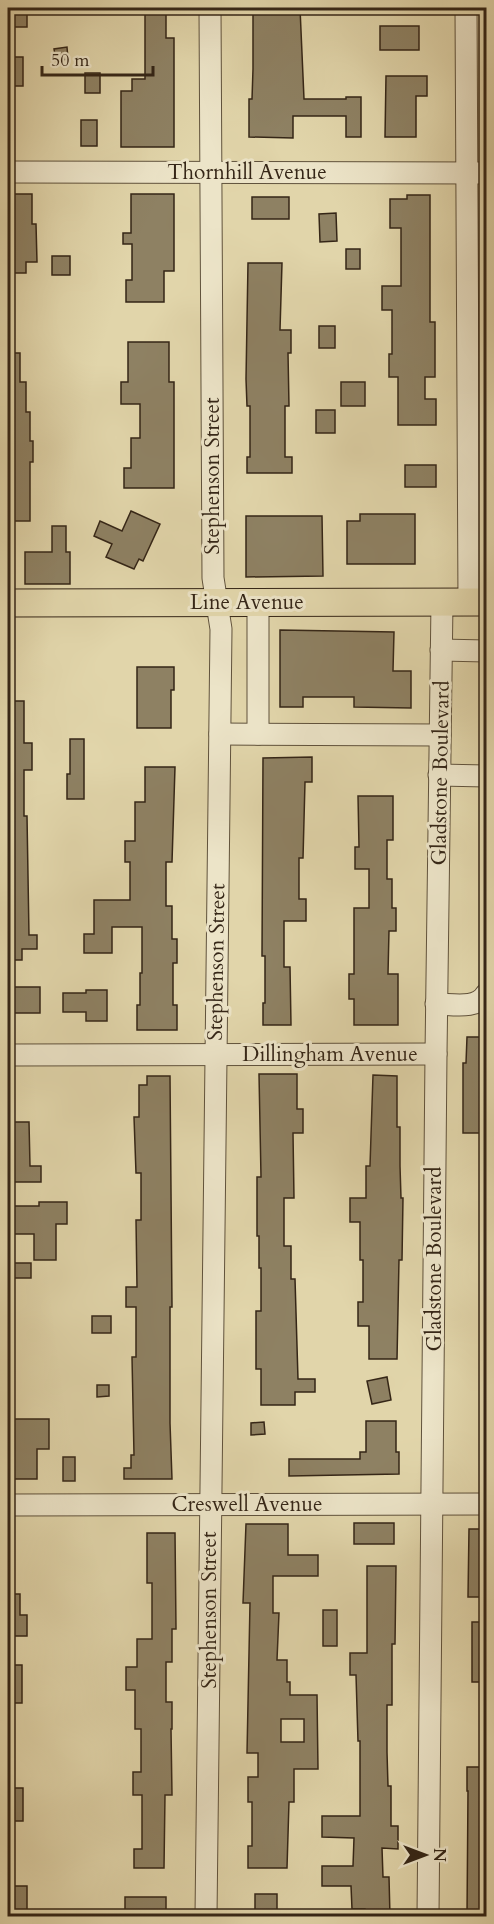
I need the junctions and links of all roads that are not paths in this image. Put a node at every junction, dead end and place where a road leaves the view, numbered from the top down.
1 (210, 8) edge
2 (466, 8) edge
3 (8, 172) edge
4 (210, 172) junction
5 (477, 173) edge
6 (217, 602) junction
7 (258, 602) junction
8 (466, 602) edge
9 (8, 603) edge
10 (441, 650) junction
11 (486, 651) edge
12 (220, 734) junction
13 (258, 734) junction
14 (440, 735) junction
15 (440, 775) junction
16 (485, 778) edge
17 (486, 994) edge
18 (436, 1004) junction
19 (436, 1054) junction
20 (8, 1055) edge
21 (215, 1055) junction
22 (210, 1504) junction
23 (432, 1504) junction
24 (486, 1504) edge
25 (8, 1505) edge
26 (206, 1917) edge
27 (428, 1917) edge

1 - 4 street, Stephenson Street
2 - 5 street, Gladstone Boulevard
3 - 4 street, Thornhill Avenue
4 - 5 street, Thornhill Avenue
4 - 6 street, Stephenson Street
5 - 8 street, Gladstone Boulevard
6 - 7 main road, Line Avenue
6 - 9 main road, Line Avenue
6 - 12 street, Stephenson Street
7 - 8 main road, Line Avenue
7 - 13 street
8 - 10 street, Gladstone Boulevard
10 - 11 street
10 - 14 street, Gladstone Boulevard
12 - 13 street
12 - 21 street, Stephenson Street
13 - 14 street
14 - 15 street, Gladstone Boulevard
15 - 16 street
15 - 18 street, Gladstone Boulevard
17 - 18 street
18 - 19 street, Gladstone Boulevard
19 - 21 street, Dillingham Avenue
19 - 23 street, Gladstone Boulevard
20 - 21 street, Dillingham Avenue
21 - 22 street, Stephenson Street
22 - 23 street, Creswell Avenue
22 - 25 street, Creswell Avenue
22 - 26 street, Stephenson Street
23 - 24 street, Creswell Avenue
23 - 27 street, Gladstone Boulevard

